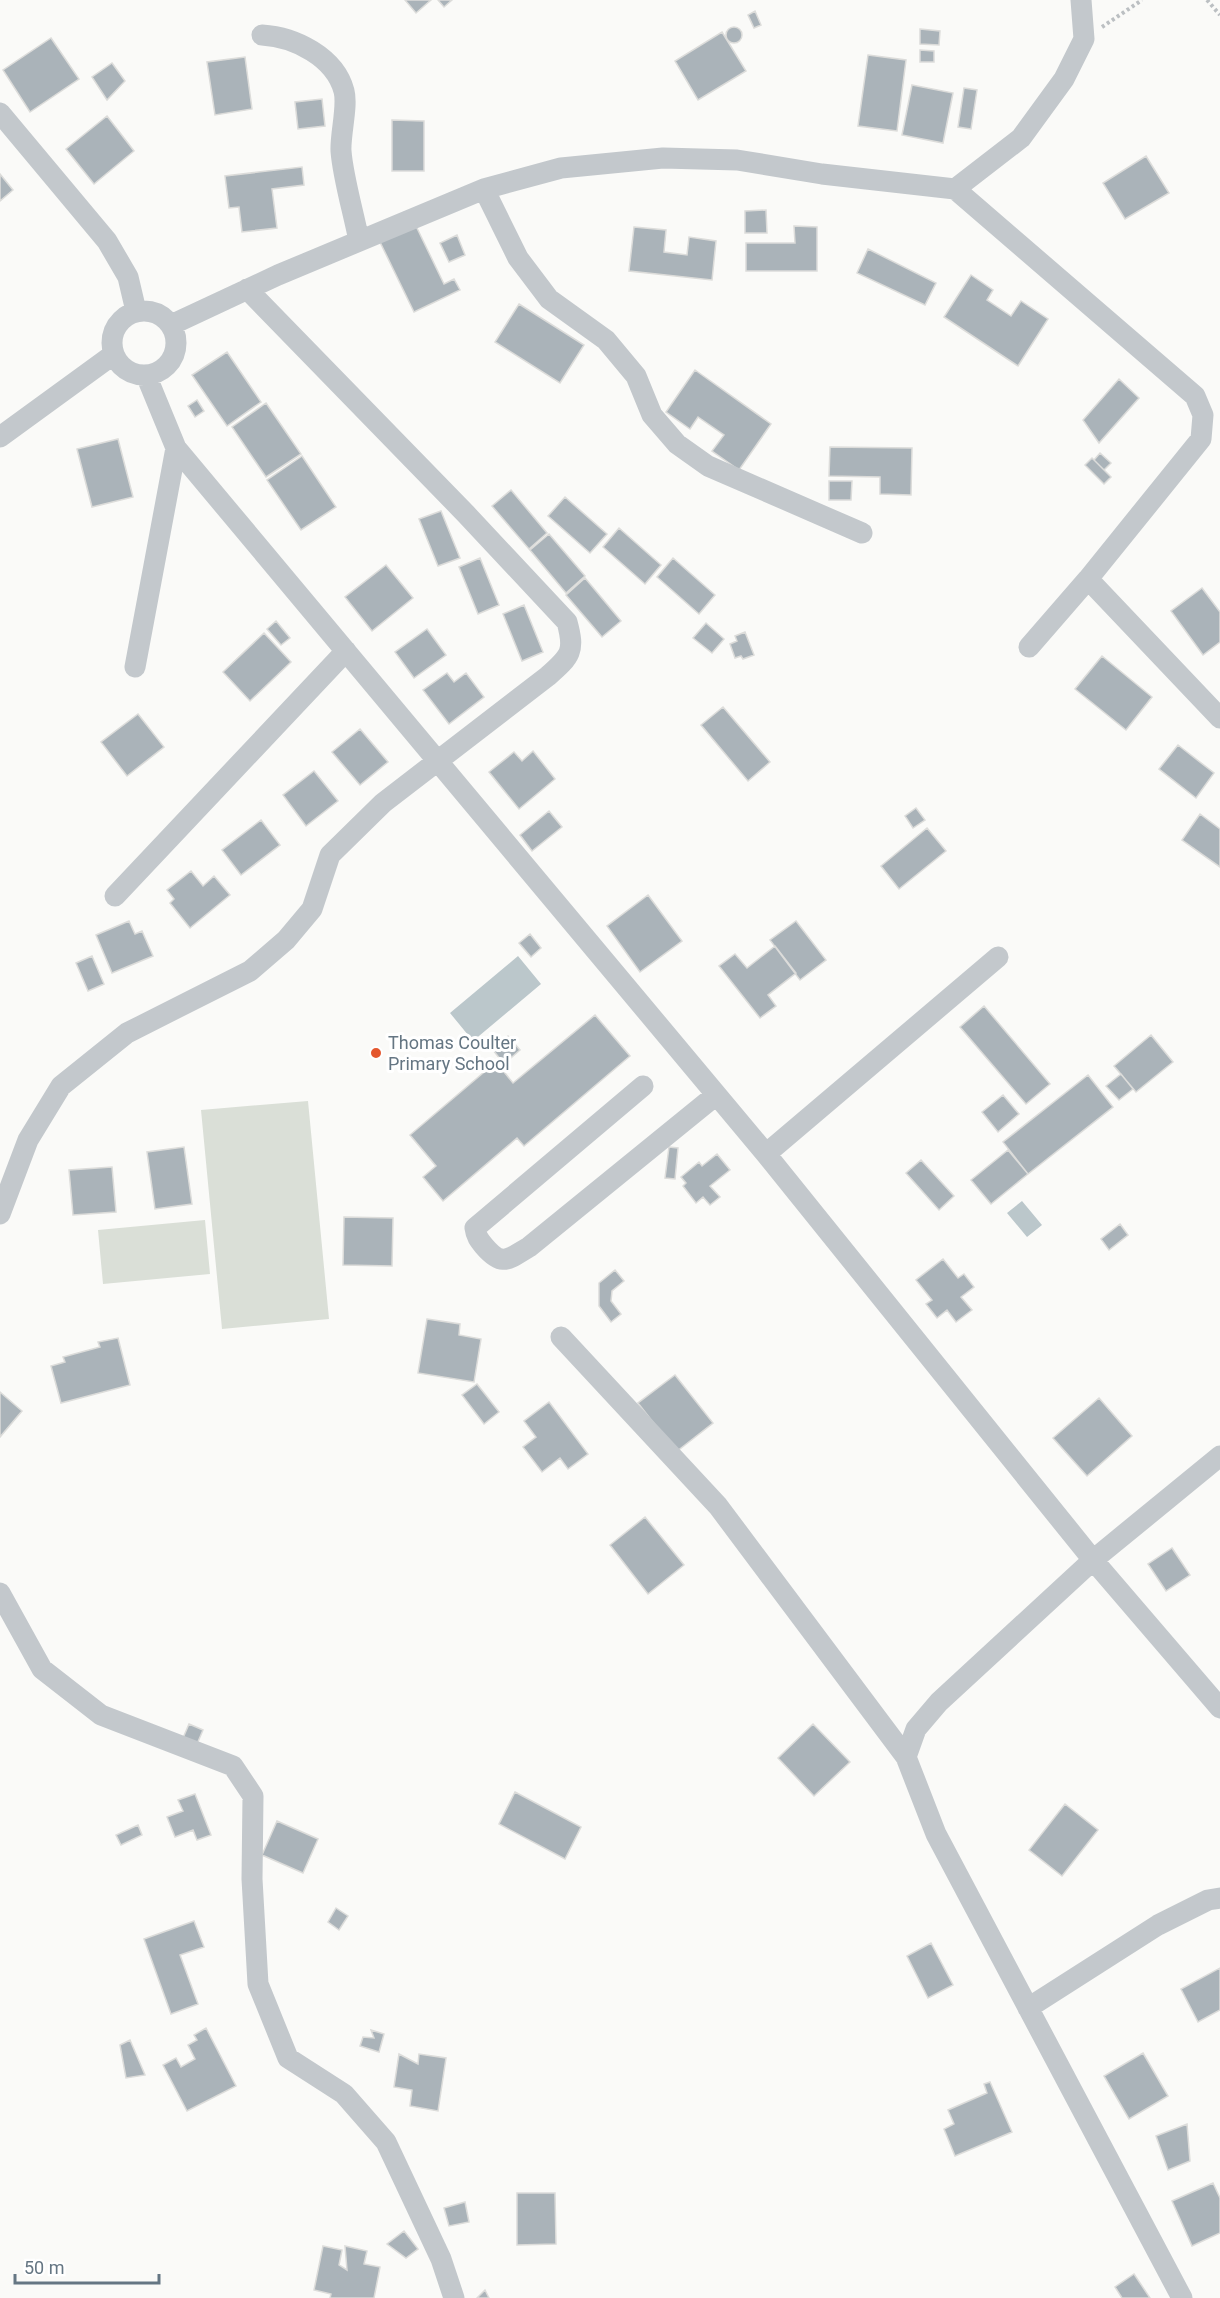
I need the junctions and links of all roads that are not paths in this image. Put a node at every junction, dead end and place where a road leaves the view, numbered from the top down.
1 (1081, 0) edge
2 (262, 35) dead end
3 (0, 113) edge
4 (484, 189) junction
5 (955, 189) junction
6 (359, 241) junction
7 (247, 289) junction
8 (136, 311) junction
9 (171, 325) junction
10 (114, 354) junction
11 (146, 375) junction
12 (0, 437) edge
13 (176, 448) junction
14 (862, 533) dead end
15 (1088, 579) junction
16 (1029, 647) dead end
17 (346, 651) junction
18 (135, 667) dead end
19 (1220, 718) edge
20 (437, 762) junction
21 (115, 896) dead end
22 (998, 957) dead end
23 (643, 1086) dead end
24 (716, 1095) junction
25 (766, 1154) junction
26 (0, 1214) edge
27 (561, 1337) dead end
28 (1220, 1456) edge
29 (1093, 1560) junction
30 (0, 1593) edge
31 (1220, 1708) edge
32 (906, 1757) junction
33 (1220, 1898) edge
34 (1028, 2008) junction
35 (454, 2298) edge
36 (1182, 2298) edge

1 - 5 street
2 - 6 street
3 - 8 street
4 - 5 street
4 - 6 street
4 - 14 street
5 - 15 street
6 - 7 street
7 - 9 street
7 - 20 street
8 - 9 street
8 - 10 street
9 - 11 street
10 - 11 street
10 - 12 street
11 - 13 street
13 - 17 street
13 - 18 street
15 - 16 street
15 - 19 street
17 - 20 street
17 - 21 street
20 - 24 street
20 - 26 street
22 - 25 street
23 - 24 street
24 - 25 street
25 - 29 street
27 - 32 street
28 - 29 street
29 - 31 street
29 - 32 street
30 - 35 street
32 - 34 street
33 - 34 street
34 - 36 street

